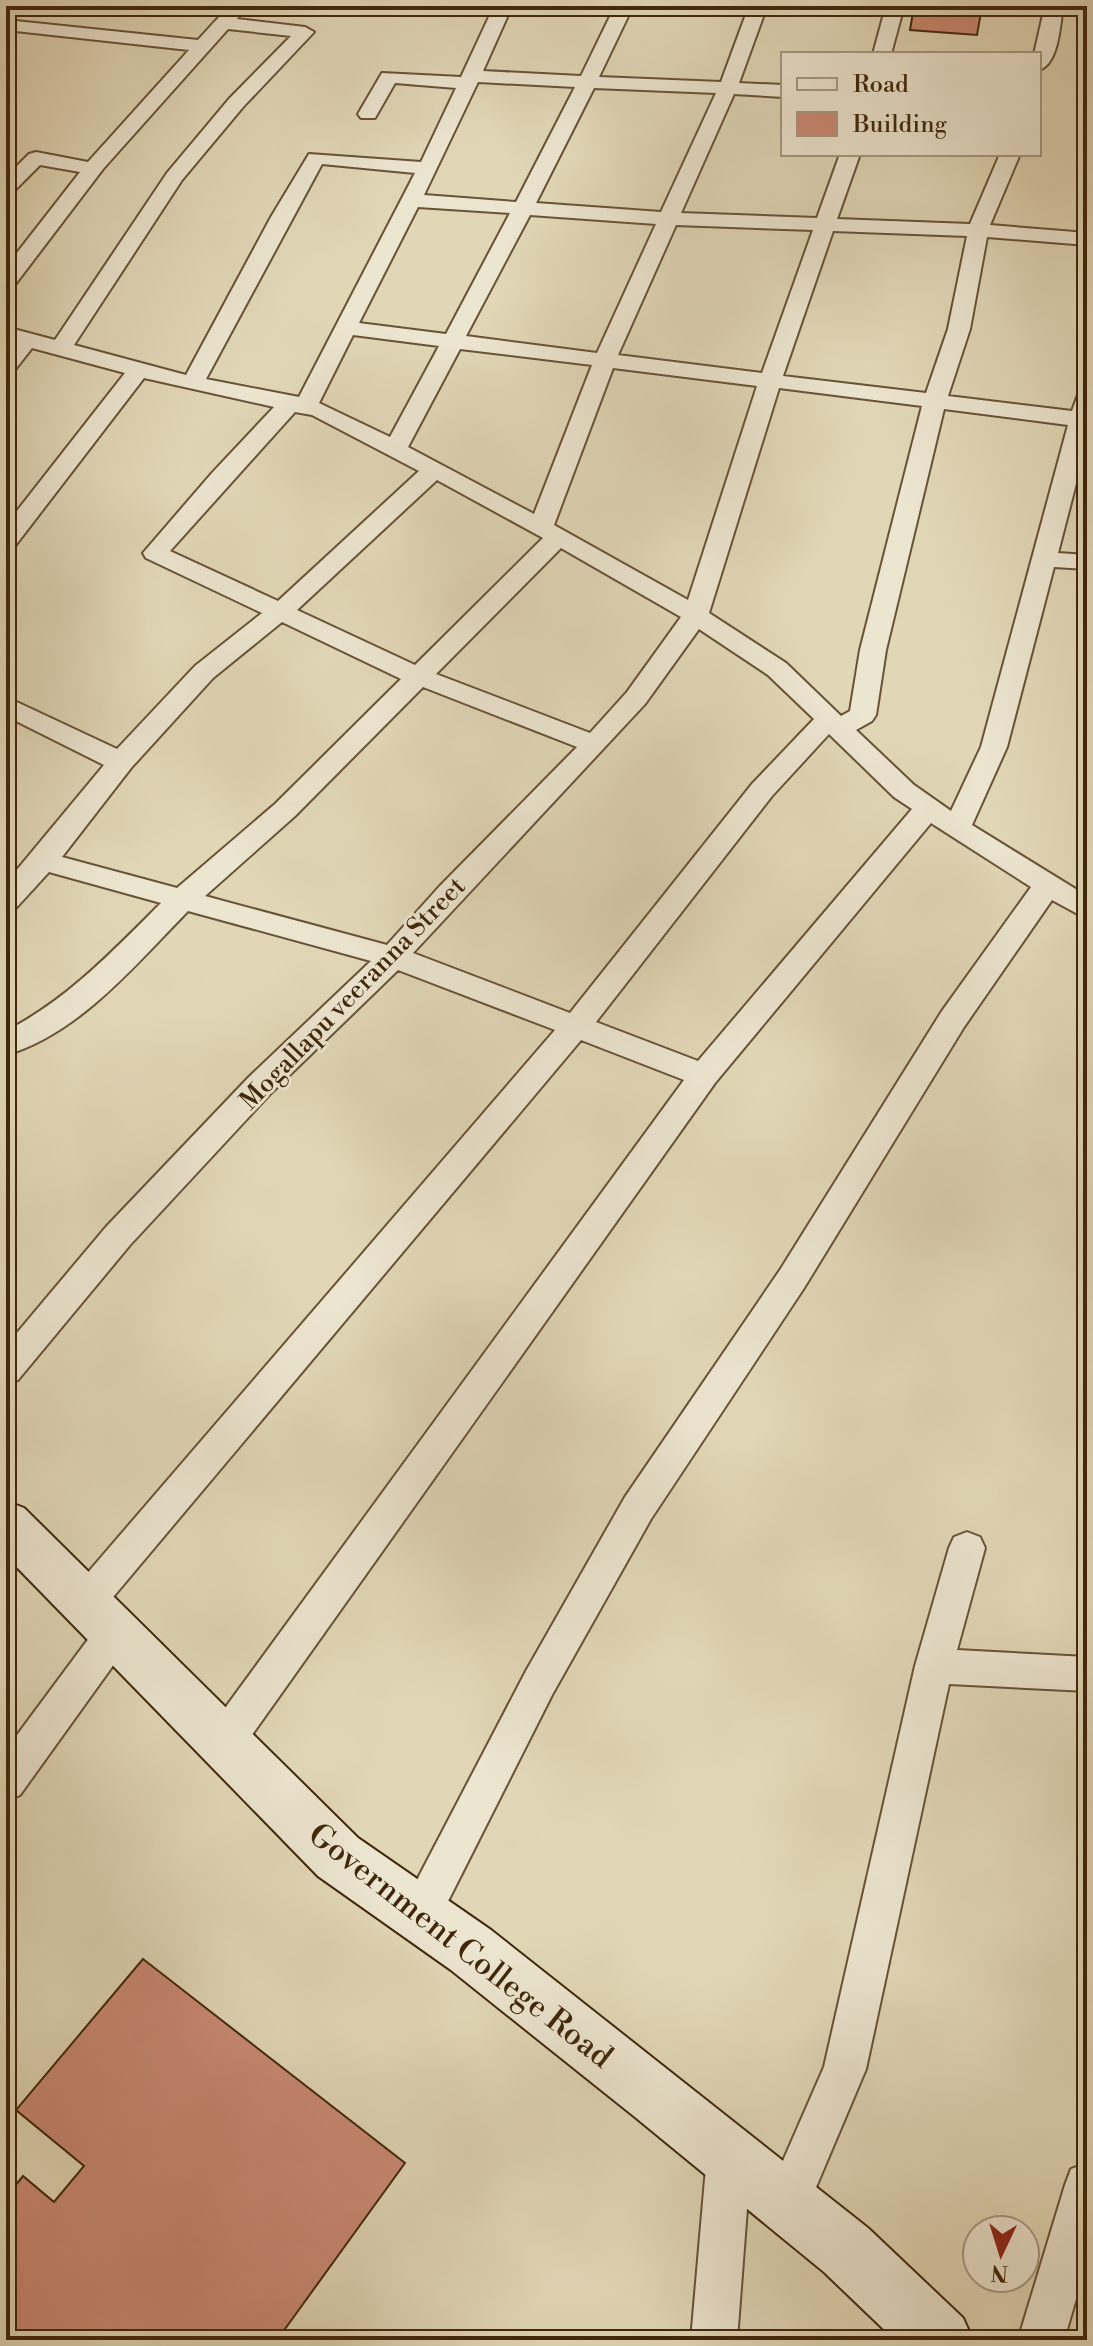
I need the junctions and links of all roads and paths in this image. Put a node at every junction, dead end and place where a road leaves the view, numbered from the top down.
1 (239, 6) edge
2 (503, 6) edge
3 (624, 6) edge
4 (758, 6) edge
5 (895, 6) edge
6 (1054, 6) edge
7 (223, 23) junction
8 (6, 25) edge
9 (202, 46) junction
10 (883, 52) edge
11 (1041, 59) edge
12 (469, 80) junction
13 (587, 82) junction
14 (728, 88) junction
15 (781, 91) edge
16 (368, 114) dead end
17 (849, 156) edge
18 (1009, 156) edge
19 (427, 168) junction
20 (93, 169) junction
21 (6, 188) edge
22 (411, 200) junction
23 (521, 208) junction
24 (671, 219) junction
25 (826, 224) junction
26 (978, 230) junction
27 (1087, 239) edge
28 (6, 281) edge
29 (346, 328) junction
30 (16, 337) edge
31 (451, 341) junction
32 (61, 348) junction
33 (605, 360) junction
34 (6, 366) edge
35 (139, 370) junction
36 (770, 381) junction
37 (193, 383) junction
38 (935, 401) junction
39 (299, 404) junction
40 (1085, 412) edge
41 (396, 448) junction
42 (435, 469) junction
43 (550, 532) junction
44 (6, 541) edge
45 (1044, 559) junction
46 (1087, 562) edge
47 (280, 611) junction
48 (696, 615) junction
49 (417, 676) junction
50 (11, 716) edge
51 (833, 724) junction
52 (595, 744) junction
53 (121, 762) junction
54 (928, 808) junction
55 (957, 828) junction
56 (43, 861) junction
57 (1047, 886) junction
58 (183, 899) junction
59 (6, 901) edge
60 (1087, 909) edge
61 (393, 957) junction
62 (576, 1026) junction
63 (6, 1044) edge
64 (704, 1075) junction
65 (6, 1370) edge
66 (6, 1523) edge
67 (967, 1548) dead end
68 (99, 1619) junction
69 (934, 1666) junction
70 (1087, 1674) edge
71 (223, 1743) junction
72 (6, 1782) edge
73 (420, 1915) junction
74 (729, 2156) junction
75 (1087, 2185) edge
76 (787, 2202) junction
77 (714, 2340) edge
78 (941, 2340) edge
79 (1041, 2340) edge

1 - 7 street
2 - 12 street
3 - 13 street
4 - 14 street
5 - 10 street
6 - 11 street
7 - 9 street
7 - 32 street
8 - 9 street
9 - 20 street
12 - 13 street
12 - 16 street
12 - 19 street
13 - 14 street
13 - 23 street
14 - 15 street
14 - 24 street
17 - 25 street, Mogallapu veeranna Street
18 - 26 street
19 - 22 street
19 - 37 street
20 - 21 street
20 - 28 street
22 - 23 street
22 - 29 street
23 - 24 street
23 - 31 street
24 - 25 street
24 - 33 street
25 - 26 street
25 - 36 street, Mogallapu veeranna Street
26 - 27 street
26 - 38 street
29 - 31 street
29 - 39 street
30 - 32 street
30 - 34 street
31 - 33 street
31 - 41 street
32 - 35 street
33 - 36 street
33 - 43 street
35 - 37 street
35 - 44 street
36 - 38 street
36 - 48 street, Mogallapu veeranna Street
37 - 39 street
38 - 40 street
38 - 51 street
39 - 41 street
39 - 47 street
40 - 45 street
41 - 42 street
42 - 43 street
42 - 47 street
43 - 48 street
43 - 49 street
45 - 46 street
45 - 55 street
47 - 49 street
47 - 53 street
48 - 51 street
48 - 52 street, Mogallapu veeranna Street
49 - 52 street
49 - 58 street
50 - 53 street
51 - 54 street
51 - 62 street
52 - 61 street, Mogallapu veeranna Street
53 - 56 street
54 - 55 street
54 - 64 street
55 - 57 street
56 - 58 street
56 - 59 street
57 - 60 street
57 - 73 street
58 - 61 street
58 - 63 street
61 - 62 street
61 - 65 street, Mogallapu veeranna Street
62 - 64 street
62 - 68 street
64 - 71 street
66 - 68 main road, Government College Road
67 - 69 street
68 - 71 main road, Government College Road
68 - 72 street
69 - 70 street
69 - 76 street
71 - 73 main road, Government College Road
73 - 74 main road, Government College Road
74 - 76 main road, Government College Road
74 - 77 street
75 - 79 street
76 - 78 main road, Government College Road

